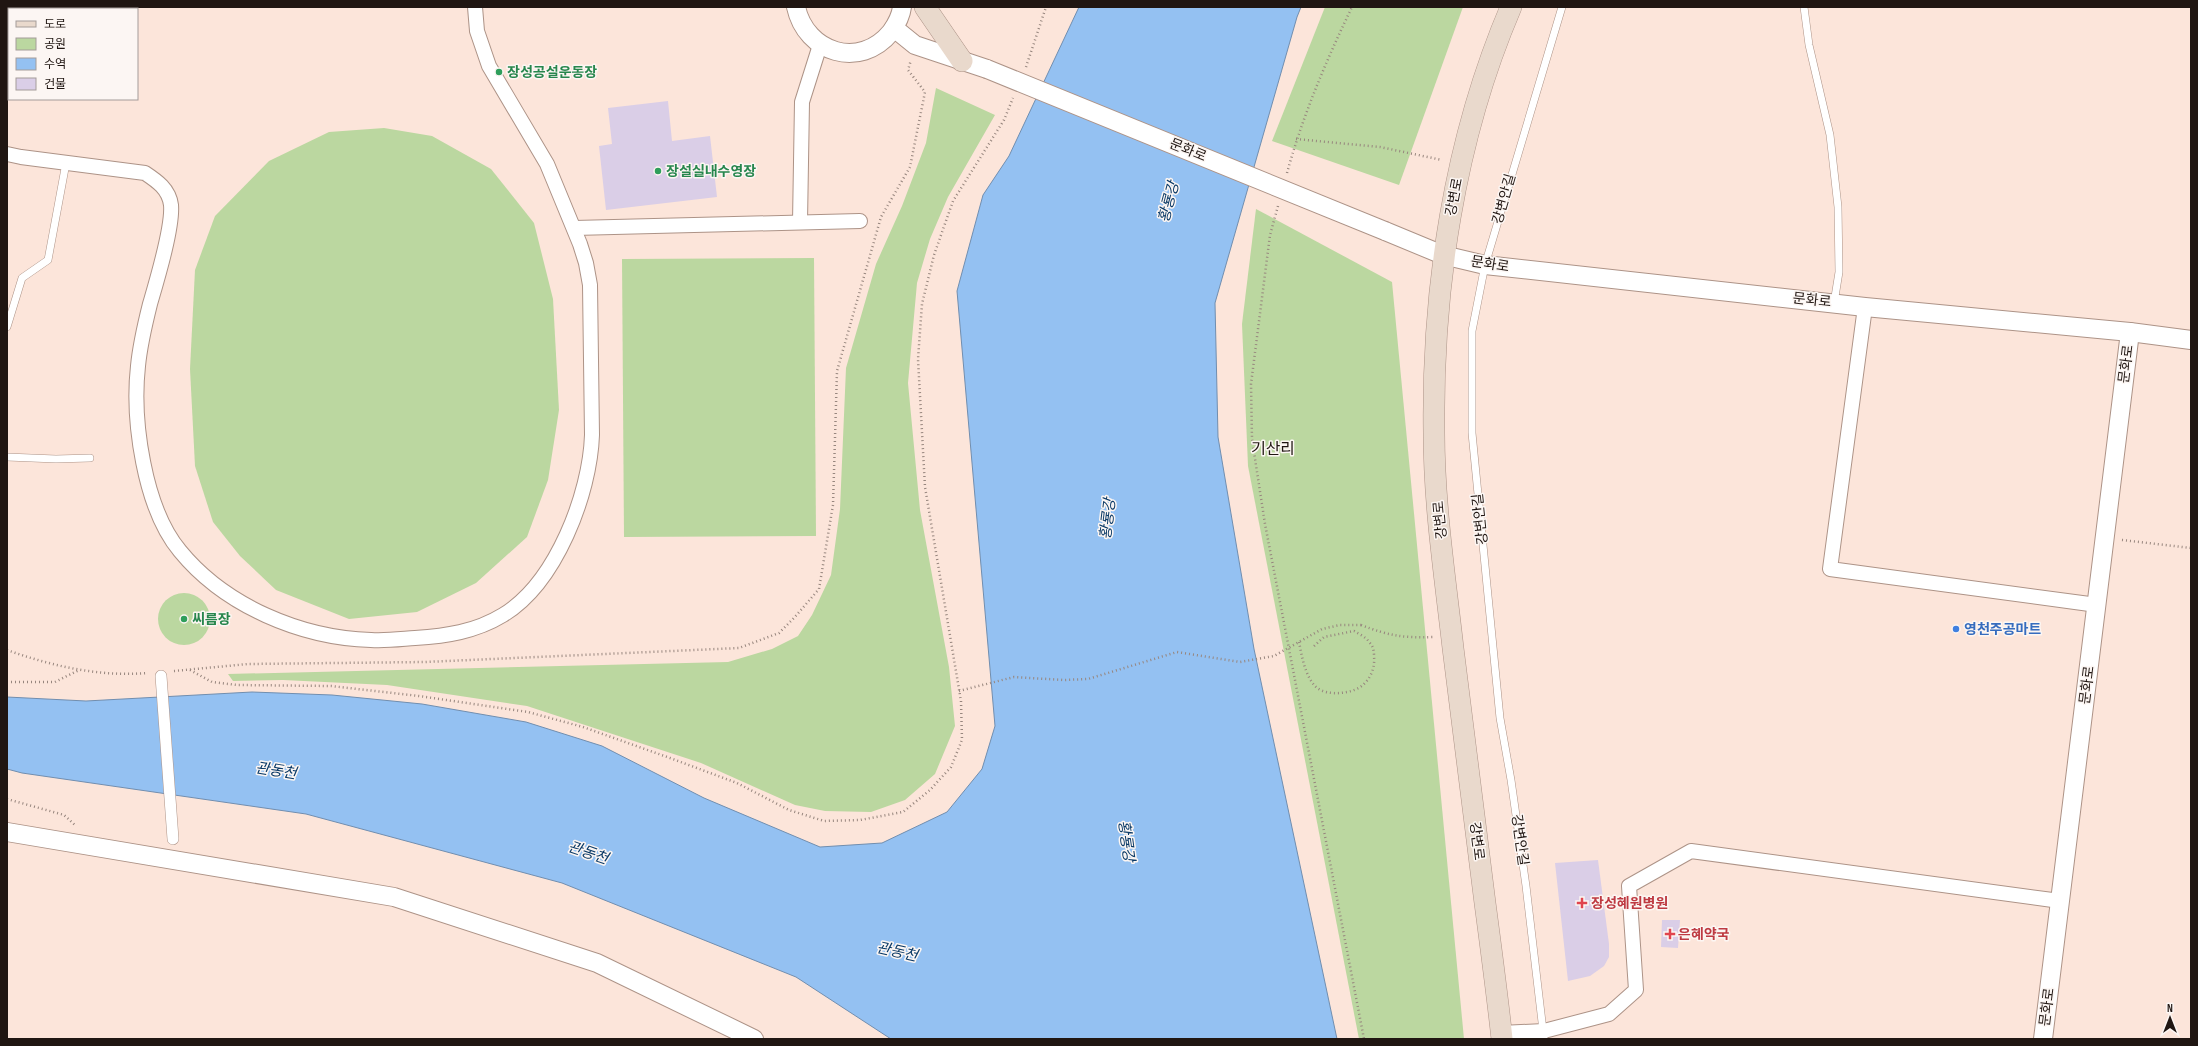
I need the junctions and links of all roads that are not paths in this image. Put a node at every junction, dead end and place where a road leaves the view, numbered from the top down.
1 (475, 7) edge
2 (796, 7) edge
3 (902, 7) edge
4 (925, 7) edge
5 (1511, 7) edge
6 (1562, 7) edge
7 (1804, 7) edge
8 (894, 28) junction
9 (820, 45) junction
10 (962, 61) junction
11 (7, 154) edge
12 (66, 164) junction
13 (860, 221) dead end
14 (800, 222) junction
15 (574, 228) junction
16 (1443, 255) junction
17 (1485, 265) junction
18 (1834, 303) junction
19 (1865, 307) junction
20 (7, 327) edge
21 (2130, 332) junction
22 (2191, 340) edge
23 (7, 457) edge
24 (90, 458) dead end
25 (2097, 605) junction
26 (160, 674) road end
27 (7, 832) edge
28 (173, 838) dead end
29 (2060, 901) junction
30 (1544, 1035) edge
31 (1501, 1036) edge
32 (754, 1039) edge
33 (2043, 1039) edge

1 - 15 street
2 - 9 street
3 - 8 street
4 - 10 main road
5 - 16 main road, 강변로
6 - 17 lane, 강변안길
7 - 18 lane
8 - 9 street
8 - 10 street, 문화로
9 - 14 street
10 - 16 street, 문화로, bridge
11 - 12 street
12 - 15 street
12 - 20 lane
13 - 14 street
14 - 15 street
16 - 17 street, 문화로
16 - 31 main road, 강변로
17 - 18 street, 문화로
17 - 30 lane, 강변안길
18 - 19 street, 문화로
19 - 21 street, 문화로
19 - 25 street
21 - 22 street, 문화로
21 - 25 street, 문화로
23 - 24 lane
25 - 29 street, 문화로
26 - 28 street
27 - 32 street
29 - 30 street
29 - 33 street, 문화로
30 - 31 street

